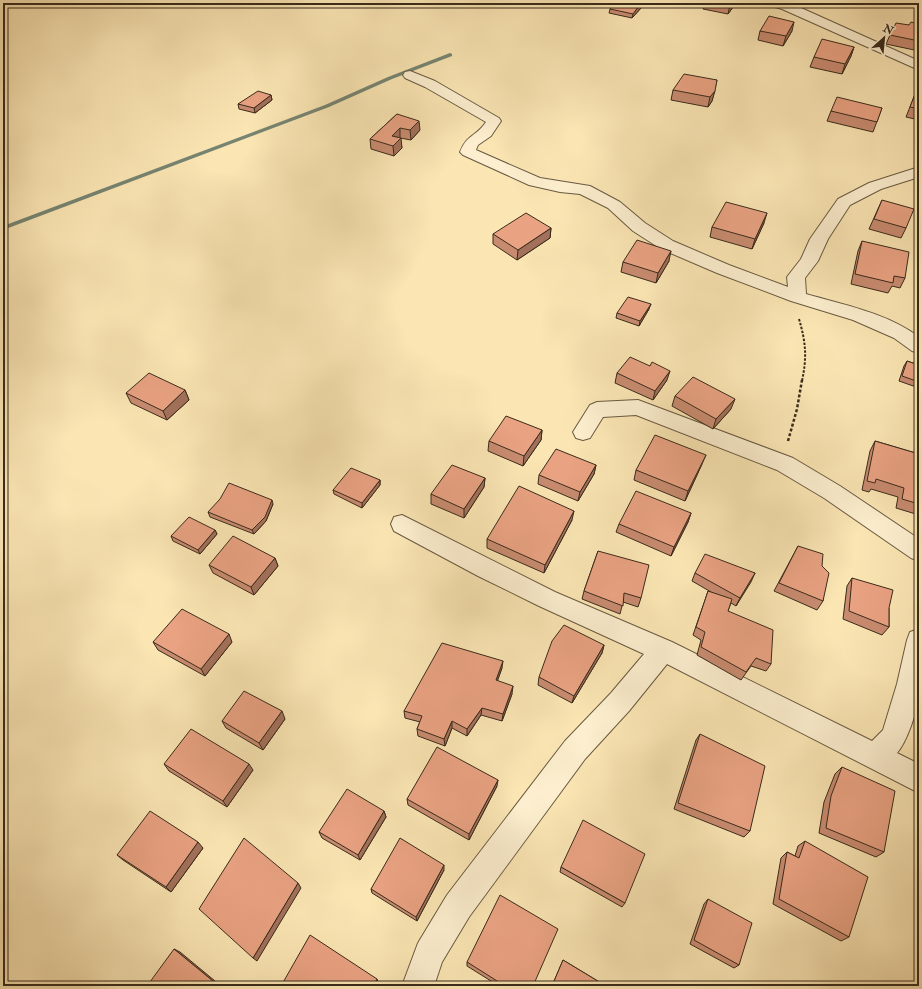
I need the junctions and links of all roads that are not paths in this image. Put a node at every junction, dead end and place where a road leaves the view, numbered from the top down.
1 (776, 3) edge
2 (919, 66) edge
3 (410, 75) dead end
4 (919, 172) edge
5 (796, 297) junction
6 (919, 346) edge
7 (583, 432) dead end
8 (402, 524) dead end
9 (919, 551) edge
10 (919, 640) edge
11 (663, 650) junction
12 (876, 758) junction
13 (919, 779) edge
14 (418, 986) edge

1 - 2 street
3 - 5 street
4 - 5 street
5 - 6 street
7 - 9 street
8 - 11 street
10 - 12 street
11 - 12 street
11 - 14 street
12 - 13 street

